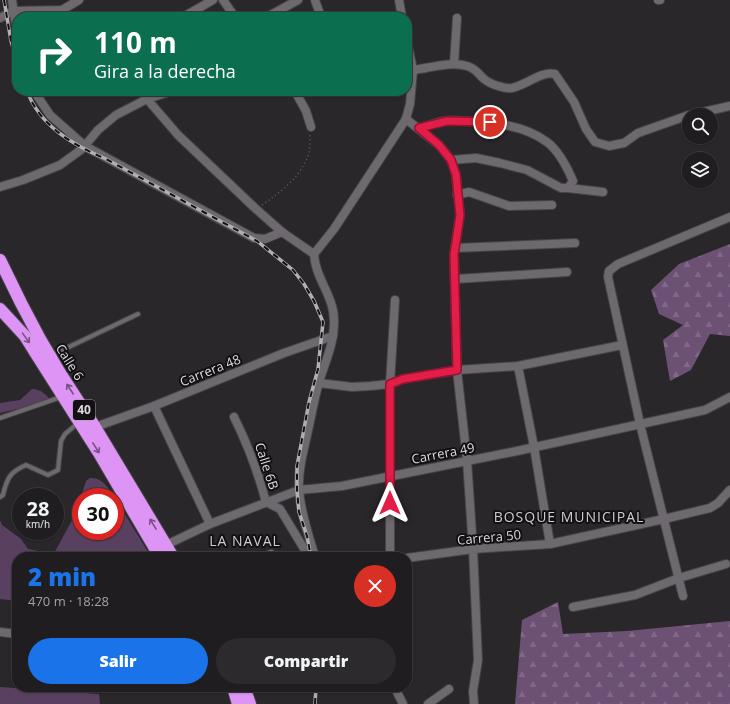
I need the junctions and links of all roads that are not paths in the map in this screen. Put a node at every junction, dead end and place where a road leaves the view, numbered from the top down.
1 (12, 0) edge
2 (79, 0) edge
3 (214, 0) edge
4 (223, 0) edge
5 (298, 0) edge
6 (314, 0) edge
7 (399, 0) edge
8 (13, 11) junction
9 (192, 12) edge
10 (231, 12) edge
11 (276, 12) edge
12 (319, 12) edge
13 (401, 12) edge
14 (0, 18) edge
15 (457, 18) dead end
16 (454, 64) junction
17 (412, 65) edge
18 (413, 70) junction
19 (412, 81) edge
20 (37, 96) edge
21 (146, 96) edge
22 (156, 96) edge
23 (298, 96) edge
24 (411, 96) edge
25 (147, 99) junction
26 (730, 106) edge
27 (718, 109) edge
28 (682, 118) edge
29 (406, 119) junction
30 (311, 127) road end
31 (419, 128) junction
32 (85, 146) junction
33 (451, 160) junction
34 (0, 187) edge
35 (568, 188) junction
36 (603, 192) dead end
37 (457, 195) junction
38 (552, 205) dead end
39 (730, 217) edge
40 (282, 232) junction
41 (574, 243) dead end
42 (455, 248) junction
43 (314, 254) junction
44 (0, 260) edge
45 (567, 272) dead end
46 (456, 279) junction
47 (395, 300) dead end
48 (0, 309) edge
49 (138, 314) dead end
50 (333, 336) junction
51 (622, 345) junction
52 (50, 356) junction
53 (518, 366) junction
54 (457, 370) junction
55 (319, 382) junction
56 (390, 384) junction
57 (63, 396) junction
58 (730, 397) edge
59 (154, 406) junction
60 (234, 417) dead end
61 (0, 418) edge
62 (79, 422) junction
63 (640, 424) junction
64 (95, 427) junction
65 (534, 447) junction
66 (467, 460) junction
67 (389, 476) junction
68 (299, 490) junction
69 (730, 490) edge
70 (0, 497) edge
71 (266, 502) junction
72 (664, 519) junction
73 (210, 524) junction
74 (550, 544) junction
75 (166, 545) junction
76 (473, 549) junction
77 (157, 552) edge
78 (170, 552) edge
79 (306, 552) edge
80 (314, 552) edge
81 (390, 552) edge
82 (412, 557) edge
83 (726, 564) dead end
84 (679, 578) junction
85 (683, 596) dead end
86 (573, 606) dead end
87 (0, 632) edge
88 (12, 633) edge
89 (449, 689) dead end
90 (235, 692) edge
91 (246, 692) edge
92 (397, 692) edge
93 (440, 695) junction
94 (238, 704) edge
95 (250, 704) edge
96 (403, 704) edge
97 (428, 704) edge
98 (442, 704) edge
99 (474, 704) edge

1 - 8 street
2 - 8 street
3 - 9 street
4 - 10 street
5 - 11 street
6 - 12 street
7 - 13 street
8 - 14 street
15 - 16 street
16 - 18 street
16 - 28 street
17 - 18 street
18 - 19 street
20 - 32 street
21 - 25 street
22 - 25 street
23 - 30 street
24 - 29 street
25 - 32 street
25 - 40 street
26 - 27 street
29 - 31 street
29 - 43 street
31 - 33 street
31 - 35 street
32 - 34 street
32 - 40 street
33 - 35 street
33 - 37 street
35 - 36 street
37 - 38 street
37 - 42 street
39 - 51 street
40 - 43 street
41 - 42 street
42 - 46 street
43 - 50 street
44 - 52 highway, Calle 6 / 40
45 - 46 street
46 - 54 street
47 - 56 street
48 -> 57 highway, Calle 6 / 40
49 - 52 lane
50 - 55 street
50 - 59 street, Carrera 48
51 - 53 street
51 - 63 street
64 -> 52 highway, Calle 6 / 40
53 - 54 street
53 - 65 street
54 - 56 street
54 - 66 street
55 - 56 street
55 - 68 street
56 - 67 street
57 - 61 lane
57 - 62 highway, Calle 6 / 40
58 - 63 street, Carrera 49
59 - 64 street, Carrera 48
59 - 73 street
60 - 71 street, Calle 6B
62 - 70 lane
62 -> 77 highway, Calle 6 / 40
63 - 65 street, Carrera 49
63 - 72 street
75 -> 64 highway, Calle 6 / 40
65 - 66 street, Carrera 49
65 - 74 street
66 - 67 street, Carrera 49
66 - 76 street
67 - 68 street, Carrera 49
67 - 81 street
68 - 71 street, Carrera 49
68 - 80 street
69 - 72 street, Carrera 50
71 - 73 street, Carrera 49
71 - 79 street, Calle 6B
72 - 74 street, Carrera 50
72 - 84 street
73 - 75 street, Carrera 49
74 - 76 street, Carrera 50
75 - 78 highway, Calle 6 / 40
76 - 82 street, Carrera 50
76 - 99 street
83 - 84 street
84 - 85 street
84 - 86 street
87 - 88 street
89 - 93 street
90 - 94 highway
91 - 95 highway
92 - 96 street
93 - 97 street
93 - 98 street

